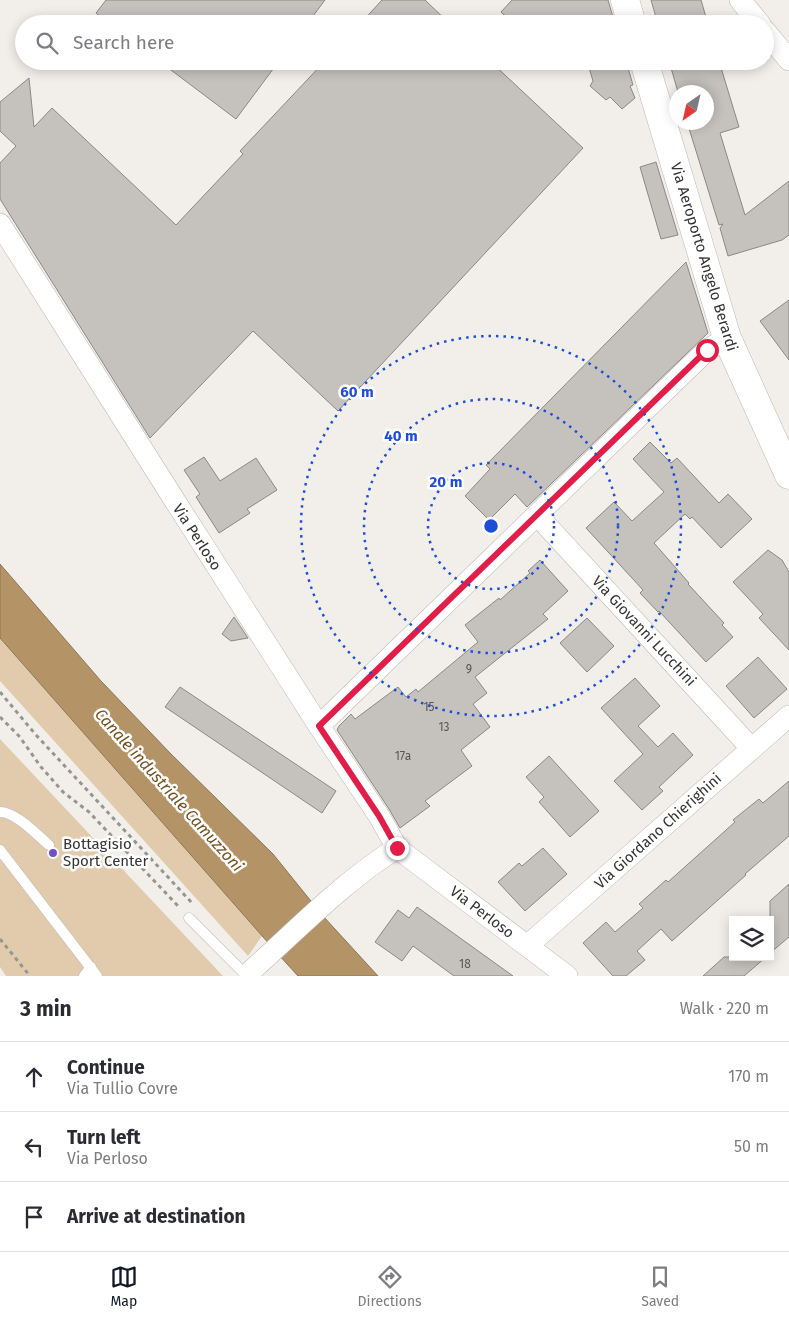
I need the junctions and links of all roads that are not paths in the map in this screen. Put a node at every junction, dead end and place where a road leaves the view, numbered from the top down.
1 (625, 0) edge
2 (740, 0) edge
3 (629, 15) edge
4 (752, 15) edge
5 (774, 41) edge
6 (789, 60) edge
7 (647, 70) edge
8 (0, 224) edge
9 (727, 338) junction
10 (789, 475) edge
11 (537, 514) junction
12 (789, 716) edge
13 (319, 726) junction
14 (751, 748) junction
15 (0, 812) edge
16 (49, 845) dead end
17 (397, 848) junction
18 (0, 850) edge
19 (189, 918) road end
20 (527, 946) junction
21 (91, 967) junction
22 (253, 971) edge
23 (84, 976) edge
24 (97, 976) edge
25 (567, 976) edge

1 - 3 street
2 - 4 street
5 - 6 street
7 - 9 street, Via Aeroporto Angelo Berardi
8 - 13 street, Via Perloso
9 - 10 street, Via Aeroporto Angelo Berardi
9 - 11 street
11 - 13 street
11 - 14 street, Via Giovanni Lucchini
12 - 14 street, Via Giordano Chierighini
13 - 17 street, Via Perloso
14 - 20 street, Via Giordano Chierighini
15 - 16 lane
17 - 20 street, Via Perloso
17 - 22 street
18 - 21 lane
19 - 22 lane
20 - 25 street, Via Perloso
21 - 23 lane
21 - 24 lane

